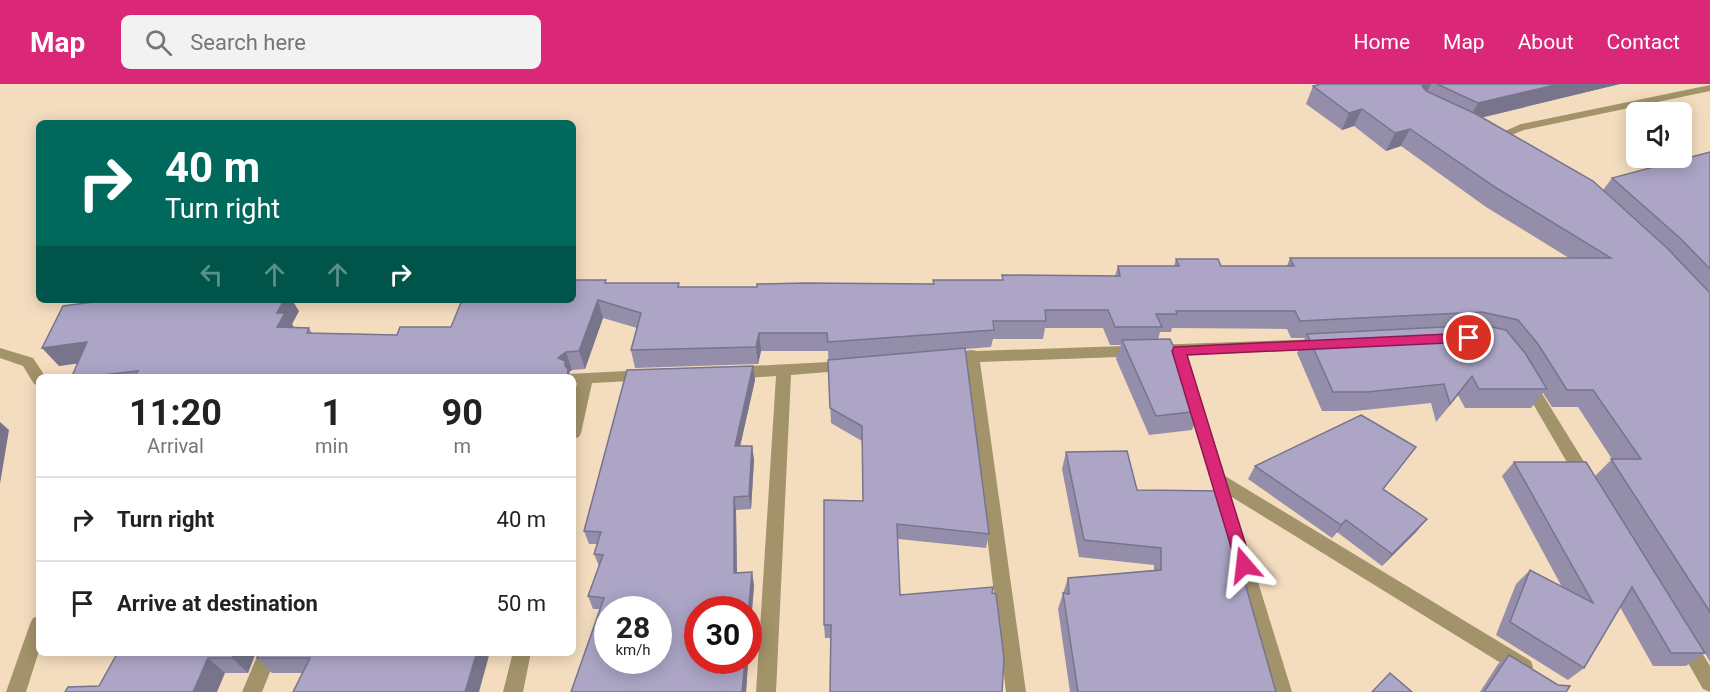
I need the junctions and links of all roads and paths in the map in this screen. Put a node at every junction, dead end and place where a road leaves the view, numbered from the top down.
1 (1710, 88) edge
2 (1519, 153) edge
3 (1330, 344) edge
4 (1179, 351) junction
5 (0, 353) edge
6 (972, 355) junction
7 (937, 358) edge
8 (866, 364) edge
9 (1517, 367) edge
10 (784, 371) junction
11 (714, 373) edge
12 (36, 375) edge
13 (656, 375) edge
14 (579, 378) edge
15 (576, 406) edge
16 (1218, 480) junction
17 (1592, 489) edge
18 (1225, 503) edge
19 (1232, 525) edge
20 (1679, 632) edge
21 (36, 633) edge
22 (267, 656) edge
23 (521, 656) edge
24 (1534, 673) edge
25 (1710, 683) edge
26 (16, 692) edge
27 (252, 692) edge
28 (513, 692) edge
29 (766, 692) edge
30 (1016, 692) edge
31 (1282, 692) edge

1 - 2 street
3 - 4 street
4 - 6 street
4 - 16 street
5 - 12 street
6 - 7 street
6 - 30 street
8 - 10 street
9 - 17 street
10 - 11 street
10 - 29 street
13 - 14 street
14 - 15 street
16 - 18 street
16 - 24 street
19 - 31 street
20 - 25 street
21 - 26 street
22 - 27 street
23 - 28 street

